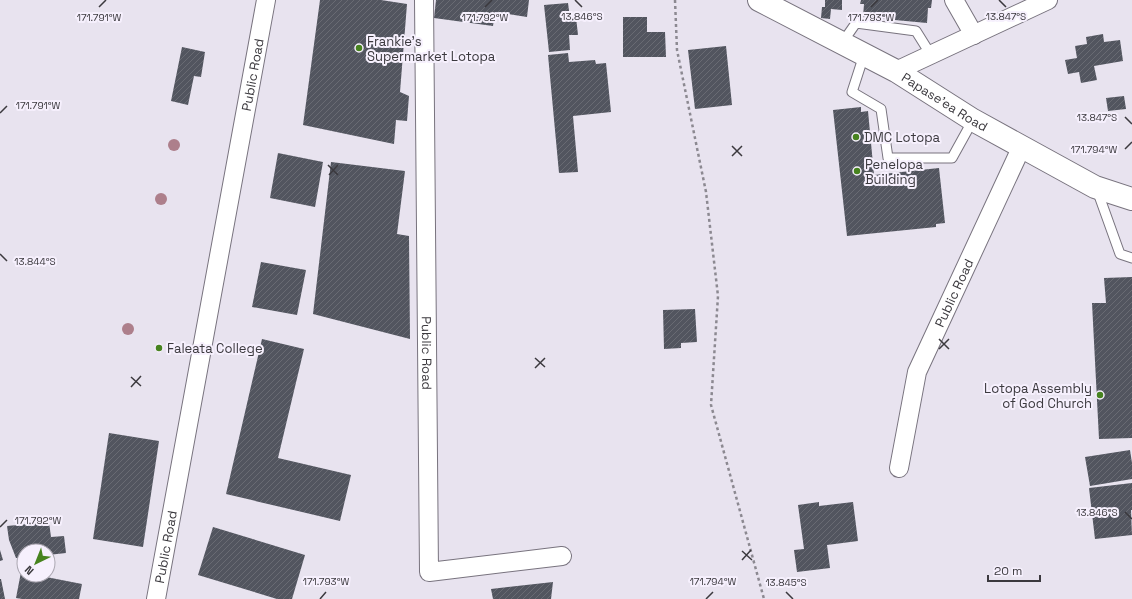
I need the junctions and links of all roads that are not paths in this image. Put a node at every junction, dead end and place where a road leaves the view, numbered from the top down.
1 (266, 0) edge
2 (424, 0) edge
3 (759, 0) edge
4 (954, 0) edge
5 (1048, 0) edge
6 (974, 35) junction
7 (842, 43) junction
8 (864, 55) junction
9 (931, 55) junction
10 (896, 71) junction
11 (973, 120) junction
12 (1022, 146) junction
13 (1095, 186) junction
14 (1132, 199) edge
15 (1132, 258) edge
16 (899, 468) dead end
17 (562, 556) dead end
18 (156, 599) edge

1 - 18 street, Public Road
2 - 17 street, Public Road
3 - 7 main road, Papase'ea Road
4 - 6 street
5 - 6 street
6 - 9 street
7 - 8 main road, Papase'ea Road
7 - 9 lane
8 - 10 main road, Papase'ea Road
8 - 11 lane
9 - 10 street
10 - 11 main road, Papase'ea Road
11 - 12 main road, Papase'ea Road
12 - 13 main road, Papase'ea Road
12 - 16 street, Public Road
13 - 14 main road, Papase'ea Road
13 - 15 lane

